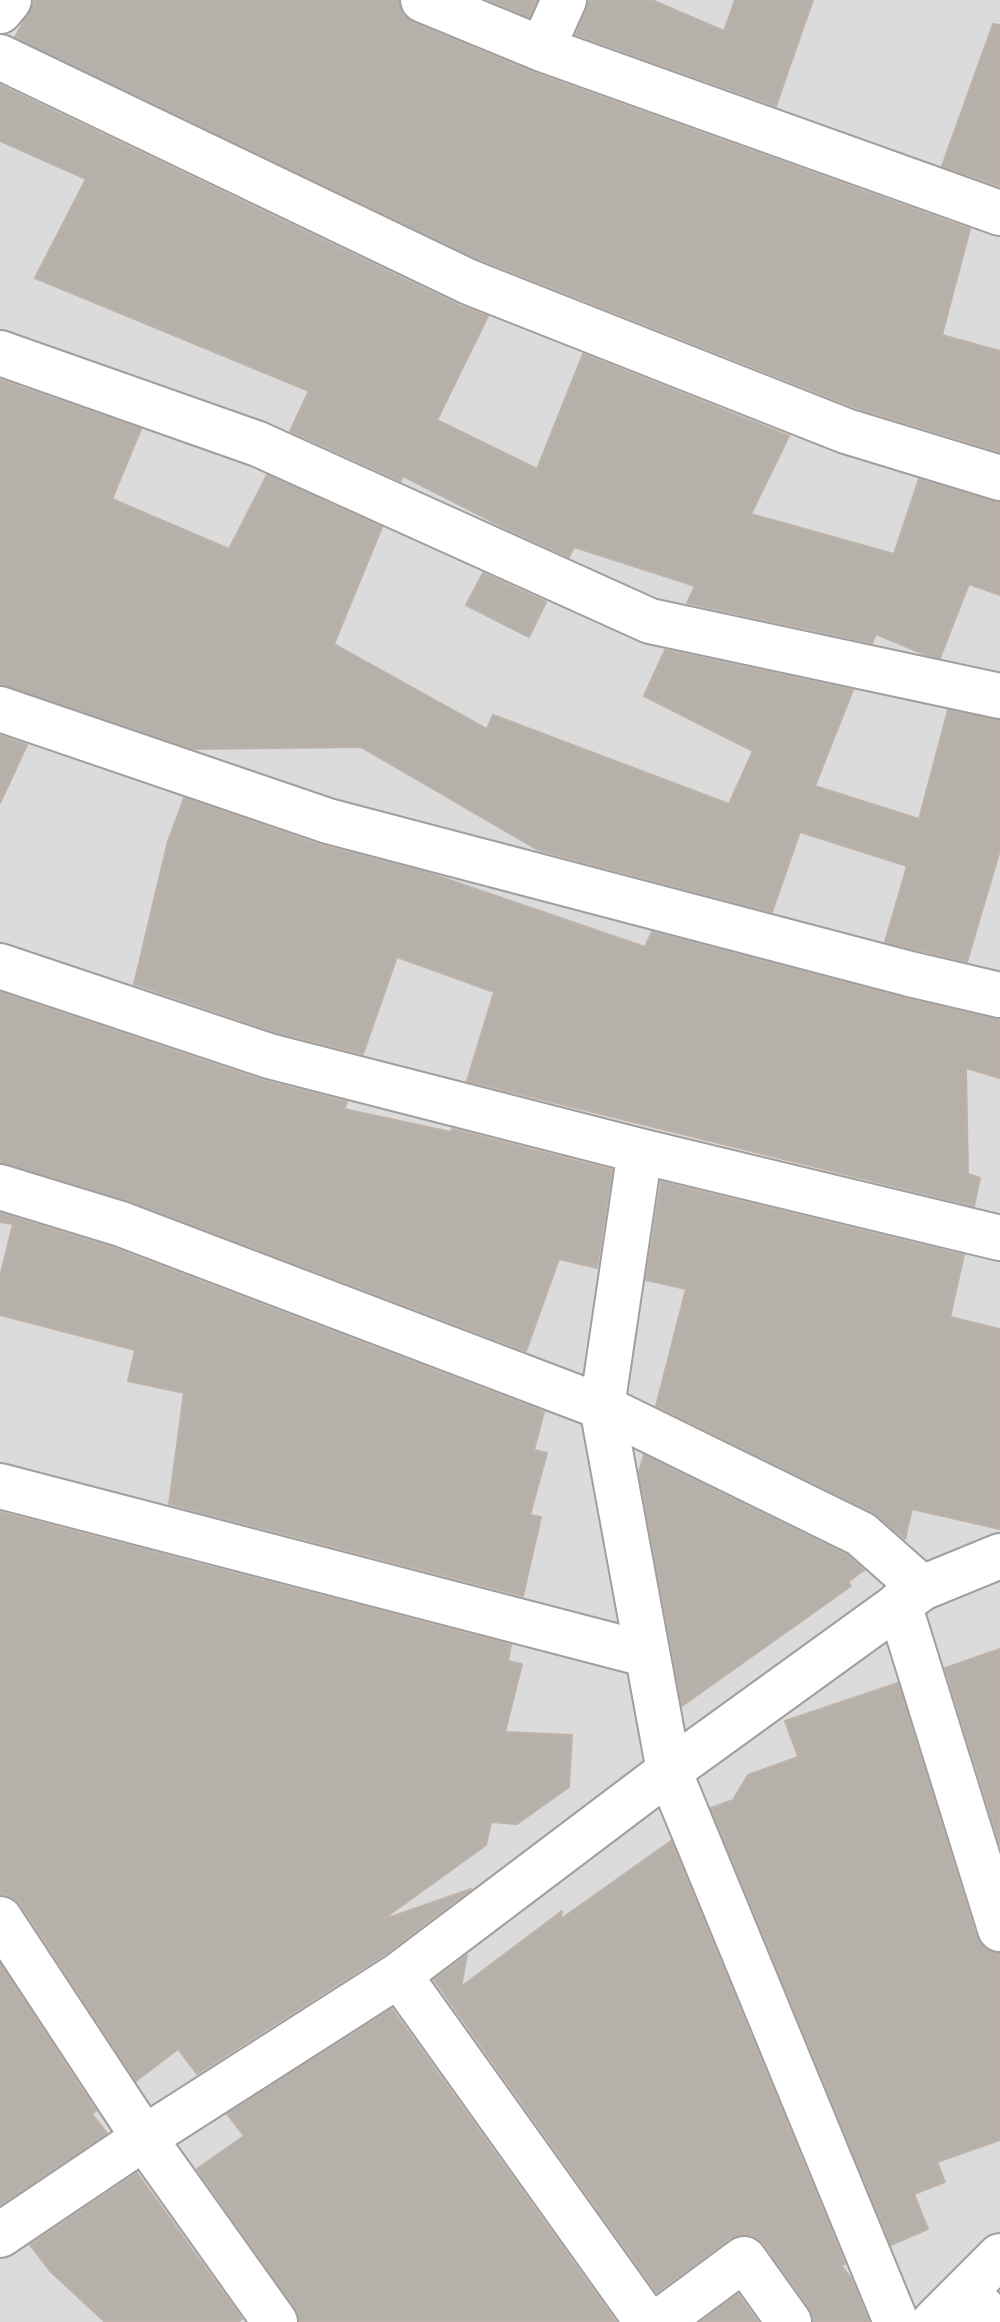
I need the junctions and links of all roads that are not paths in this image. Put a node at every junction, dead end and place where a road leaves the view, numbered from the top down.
1 (9, 0) edge
2 (423, 0) edge
3 (564, 0) edge
4 (0, 11) edge
5 (542, 49) junction
6 (0, 57) edge
7 (1000, 213) edge
8 (0, 353) edge
9 (1000, 478) edge
10 (1000, 696) edge
11 (0, 709) edge
12 (0, 966) edge
13 (1000, 995) edge
14 (640, 1151) junction
15 (0, 1187) edge
16 (1000, 1238) edge
17 (602, 1407) junction
18 (0, 1486) edge
19 (1000, 1556) edge
20 (910, 1596) junction
21 (645, 1654) junction
22 (669, 1771) junction
23 (0, 1919) edge
24 (1000, 1929) edge
25 (399, 1975) junction
26 (144, 2138) junction
27 (0, 2235) edge
28 (1000, 2256) edge
29 (965, 2292) junction
30 (263, 2317) edge
31 (647, 2322) edge
32 (659, 2322) edge
33 (789, 2322) edge
34 (896, 2322) edge
35 (934, 2322) edge
36 (997, 2322) edge

1 - 4 street
2 - 5 street
3 - 5 street
5 - 7 street
6 - 9 street
8 - 10 street
11 - 13 street
12 - 14 street
14 - 16 street
14 - 17 street
15 - 17 street
17 - 20 street
17 - 21 street
18 - 21 street
19 - 20 street
20 - 22 street
20 - 24 street
21 - 22 street
22 - 25 street
22 - 34 street
23 - 26 street
25 - 26 street
25 - 31 street
26 - 27 street
26 - 30 street
28 - 29 street
29 - 35 street
29 - 36 street
32 - 33 street

